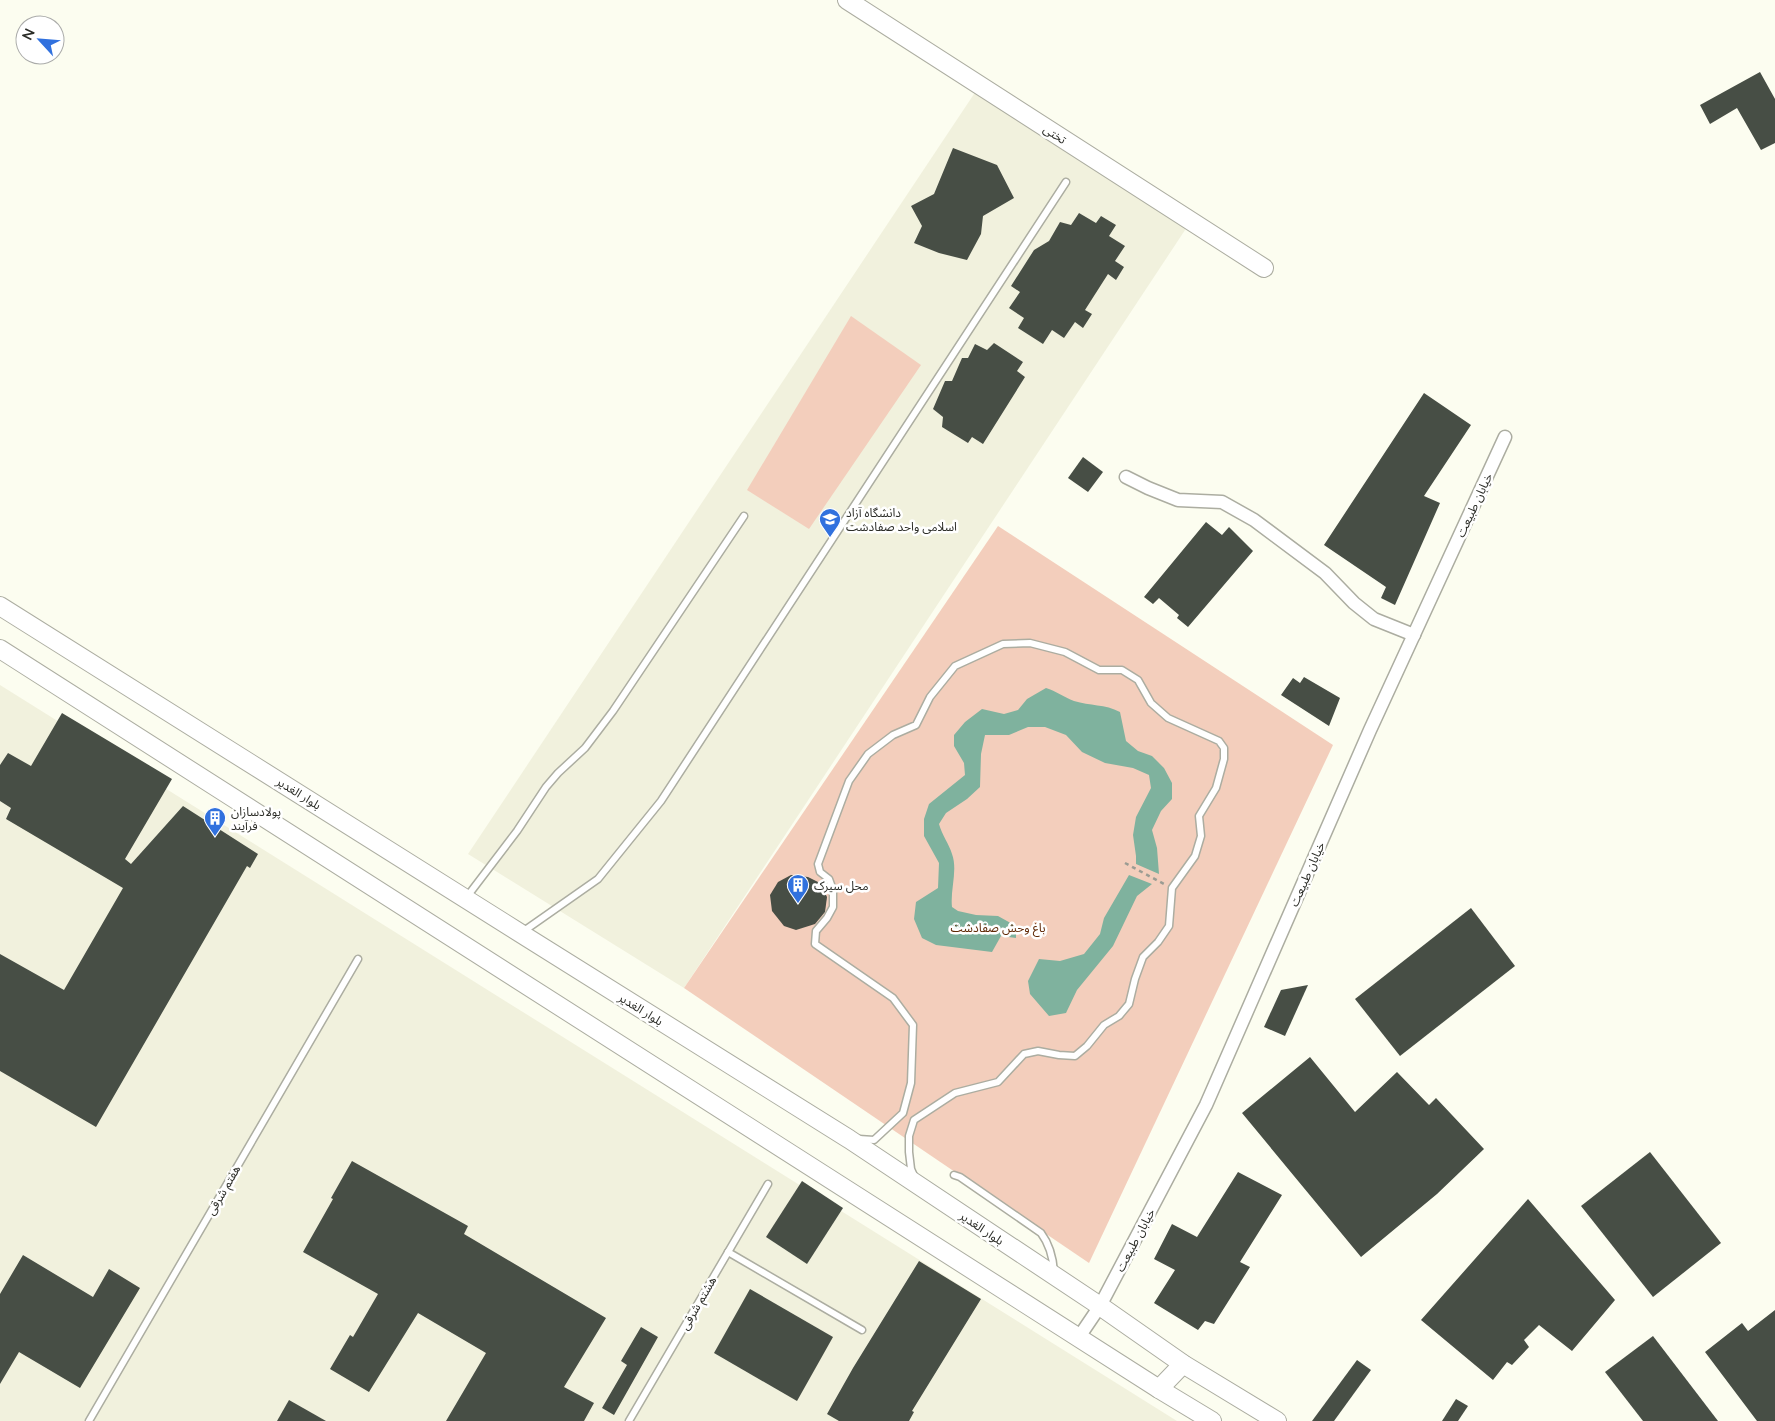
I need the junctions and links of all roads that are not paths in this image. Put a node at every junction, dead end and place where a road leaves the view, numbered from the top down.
1 (847, 0) edge
2 (1066, 182) dead end
3 (1264, 268) dead end
4 (1505, 437) dead end
5 (1126, 477) dead end
6 (744, 516) dead end
7 (0, 606) edge
8 (1414, 635) junction
9 (0, 649) edge
10 (466, 899) junction
11 (520, 934) junction
12 (358, 959) dead end
13 (849, 1139) junction
14 (954, 1176) dead end
15 (917, 1183) junction
16 (768, 1184) dead end
17 (728, 1252) junction
18 (1054, 1276) junction
19 (1100, 1306) junction
20 (862, 1330) dead end
21 (1079, 1337) junction
22 (1183, 1364) junction
23 (1159, 1389) junction
24 (89, 1421) edge
25 (629, 1421) edge
26 (1212, 1421) edge
27 (1278, 1421) edge

1 - 3 street, تختی
2 - 11 lane
4 - 8 street, خیابان طبیعت
5 - 8 street
6 - 10 lane
7 - 10 street, بلوار الغدیر
8 - 19 street, خیابان طبیعت
9 - 21 street
10 - 11 street, بلوار الغدیر
11 - 13 street, بلوار الغدیر
12 - 24 lane, هفتم شرقی
13 - 15 street, بلوار الغدیر
13 - 15 lane
14 - 18 lane
15 - 18 street, بلوار الغدیر
16 - 17 lane, هشتم شرقی
17 - 20 lane
17 - 25 lane, هشتم شرقی
18 - 19 street, بلوار الغدیر
19 - 21 street, خیابان طبیعت
19 - 22 street, بلوار الغدیر
21 - 23 street
22 - 23 street
22 - 27 street, بلوار الغدیر
23 - 26 street

